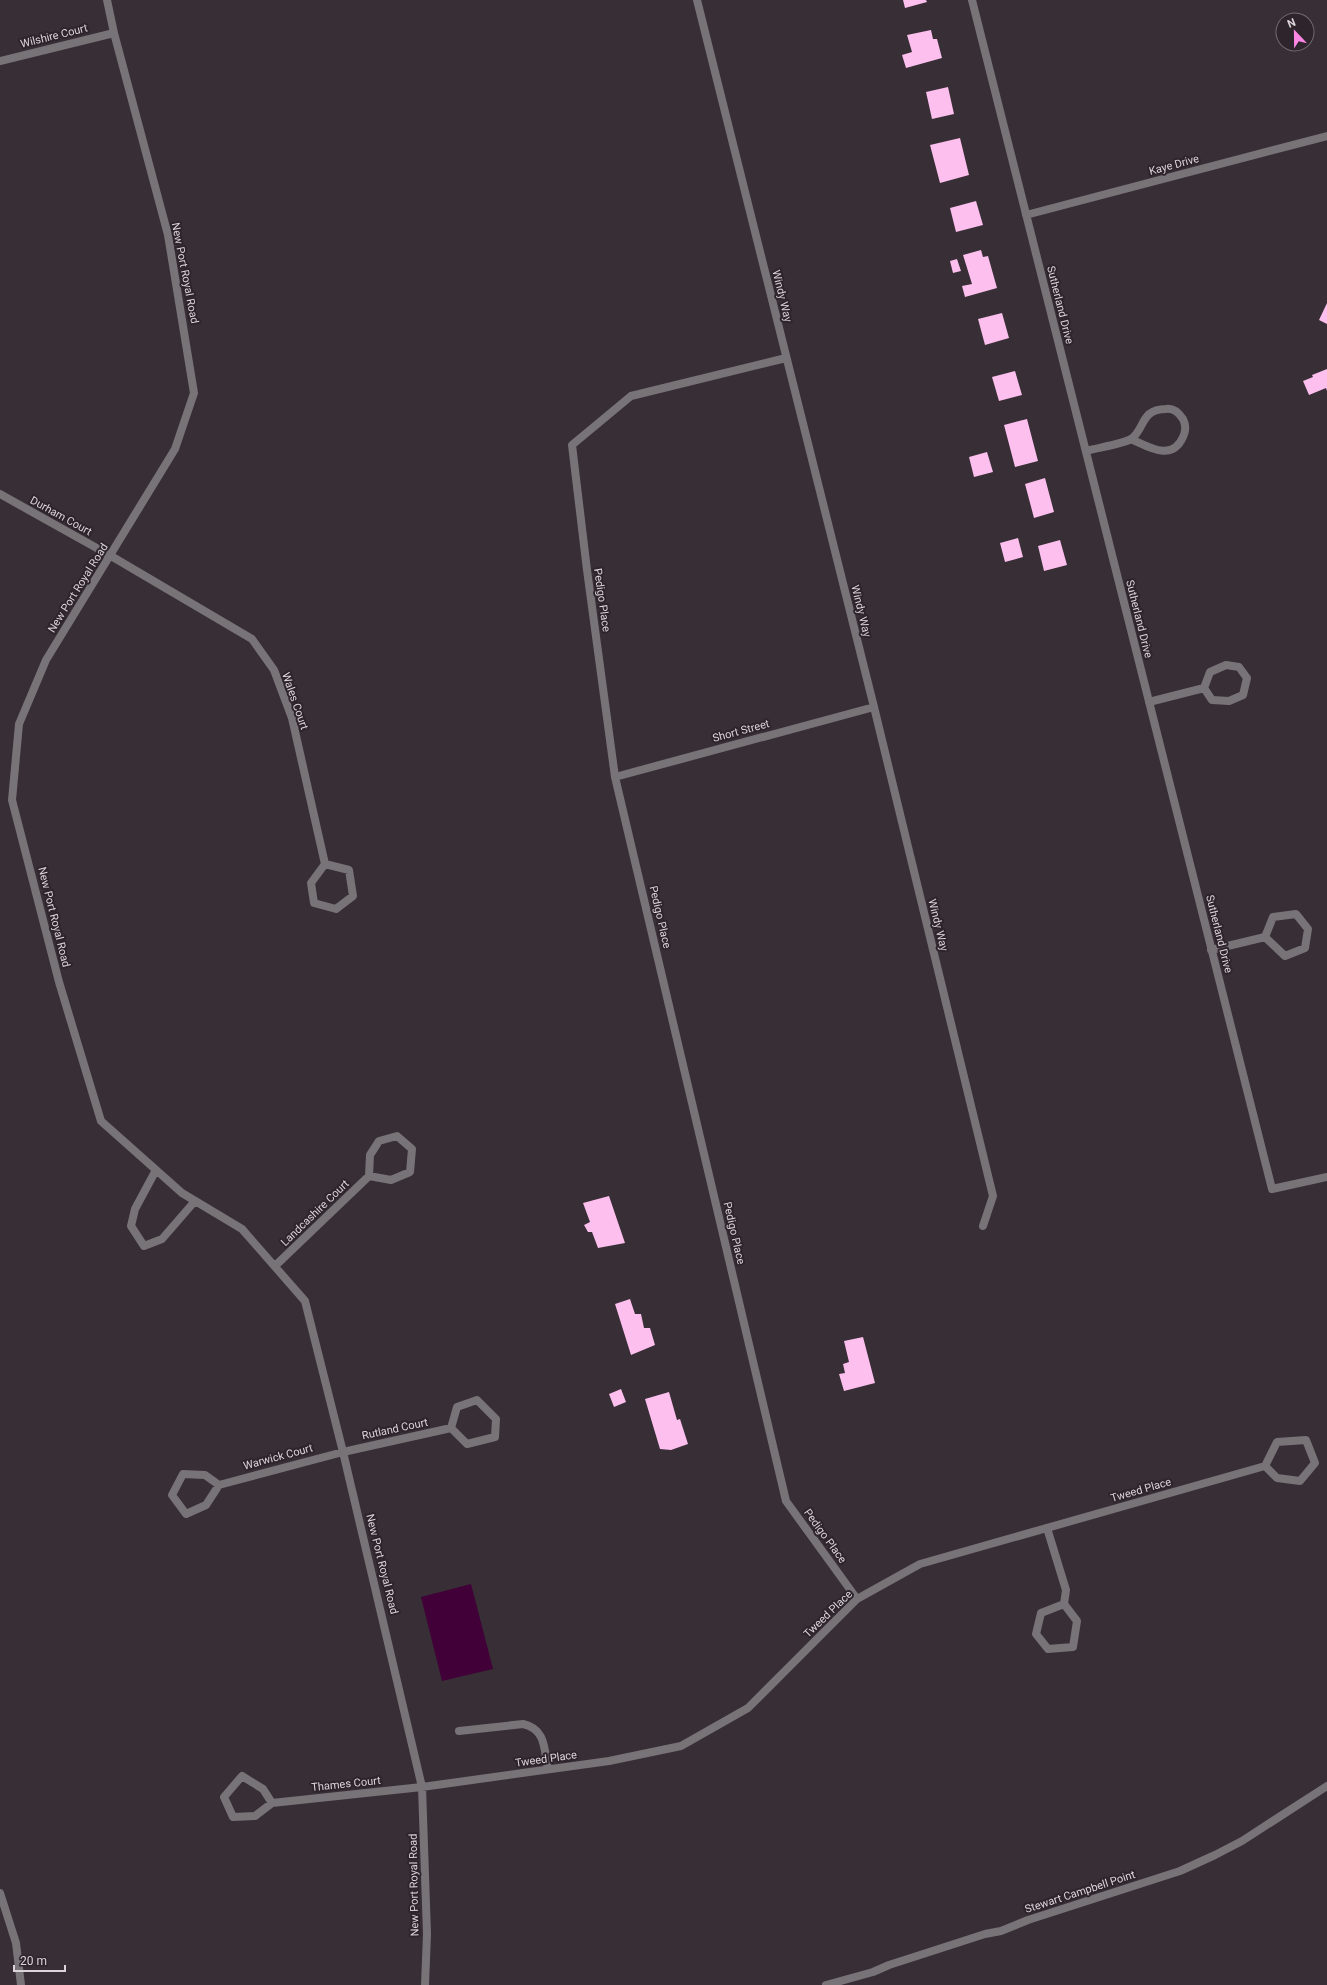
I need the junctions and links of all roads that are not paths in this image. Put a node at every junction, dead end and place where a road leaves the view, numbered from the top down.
1 (107, 0) edge
2 (697, 0) edge
3 (972, 0) edge
4 (114, 33) junction
5 (0, 61) edge
6 (1327, 136) edge
7 (1026, 215) junction
8 (786, 358) junction
9 (1131, 439) junction
10 (1086, 451) junction
11 (0, 494) edge
12 (111, 556) junction
13 (1204, 688) junction
14 (1149, 702) junction
15 (874, 707) junction
16 (615, 777) junction
17 (325, 864) junction
18 (1265, 937) junction
19 (1211, 950) junction
20 (156, 1170) junction
21 (369, 1176) junction
22 (1327, 1177) edge
23 (195, 1201) junction
24 (983, 1226) dead end
25 (275, 1266) junction
26 (452, 1428) junction
27 (343, 1452) junction
28 (1265, 1466) junction
29 (219, 1484) junction
30 (1047, 1528) junction
31 (857, 1600) junction
32 (1064, 1604) junction
33 (459, 1731) dead end
34 (548, 1769) junction
35 (1327, 1786) edge
36 (422, 1787) junction
37 (272, 1803) junction
38 (0, 1893) edge
39 (21, 1985) edge
40 (425, 1985) edge
41 (826, 1985) edge

1 - 4 street, New Port Royal Road
2 - 8 street, Windy Way
3 - 7 street, Sutherland Drive
4 - 5 street, Wilshire Court
4 - 12 street, New Port Royal Road
6 - 7 street, Kaye Drive
7 - 10 street, Sutherland Drive
8 - 15 street, Windy Way
8 - 16 street, Pedigo Place
9 - 9 street
9 - 10 street
10 - 14 street, Sutherland Drive
11 - 12 street, Durham Court
12 - 17 street, Wales Court
12 - 20 street, New Port Royal Road
13 - 13 street
13 - 14 street
14 - 19 street, Sutherland Drive
15 - 16 street, Short Street
15 - 24 street, Windy Way
16 - 31 street, Pedigo Place
17 - 17 street
18 - 18 street
18 - 19 street
19 - 22 street, Sutherland Drive
20 - 23 street, New Port Royal Road
20 - 23 street
21 - 21 street
21 - 25 street, Landcashire Court
23 - 25 street, New Port Royal Road
25 - 27 street, New Port Royal Road
26 - 26 street
26 - 27 street, Rutland Court
27 - 29 street, Warwick Court
27 - 36 street, New Port Royal Road
28 - 28 street
28 - 30 street, Tweed Place
29 - 29 street
30 - 31 street, Tweed Place
30 - 32 street
31 - 34 street, Tweed Place
32 - 32 street
33 - 34 street
34 - 36 street, Tweed Place
35 - 41 street, Stewart Campbell Point
36 - 37 street, Thames Court
36 - 40 street, New Port Royal Road
37 - 37 street
38 - 39 street

